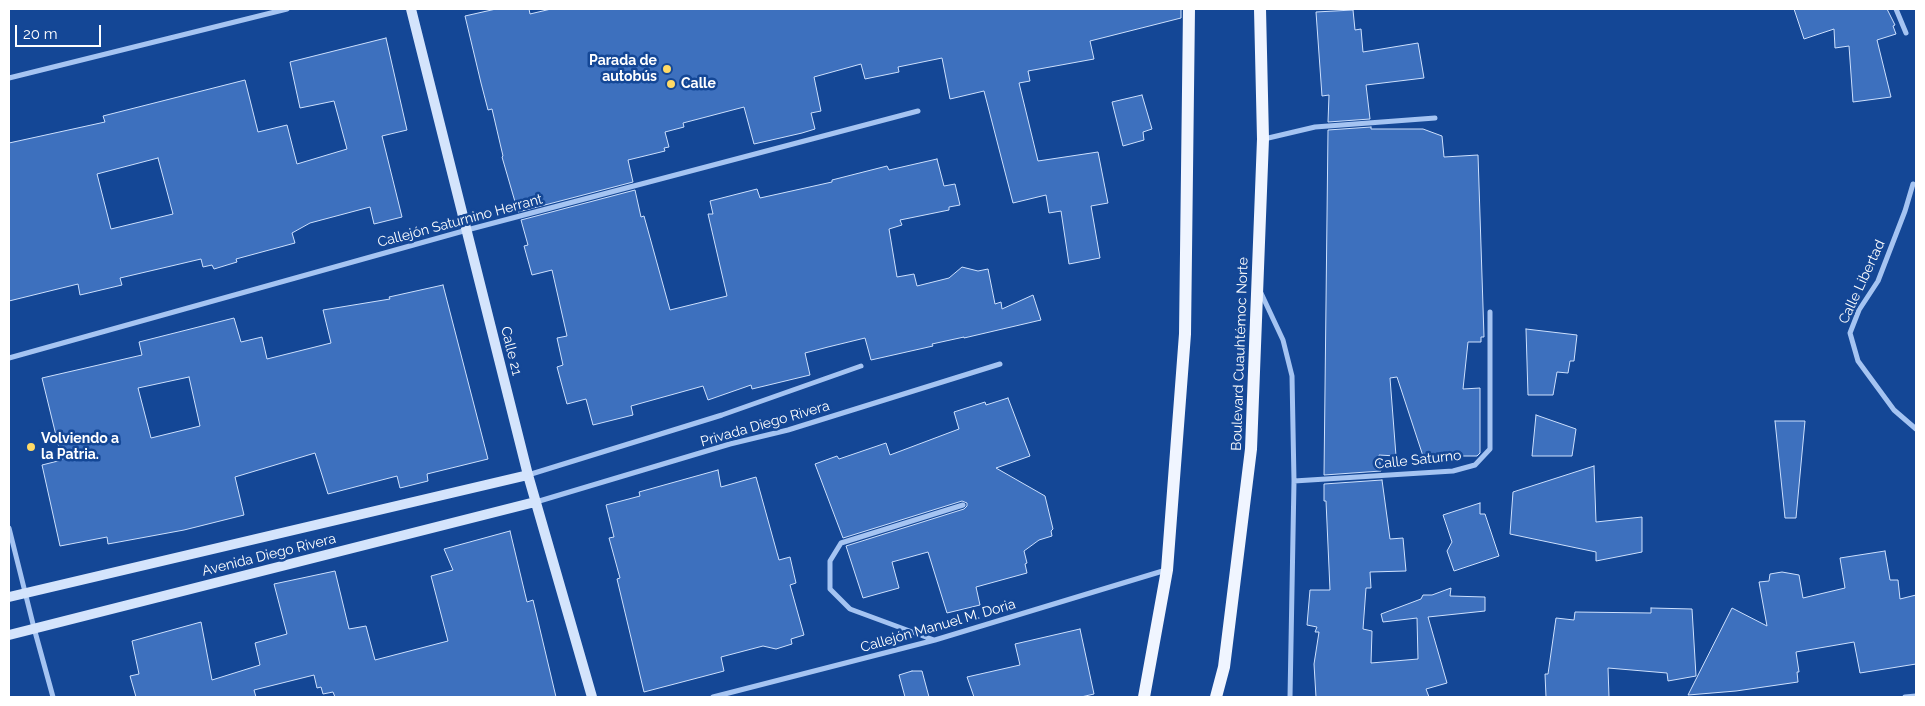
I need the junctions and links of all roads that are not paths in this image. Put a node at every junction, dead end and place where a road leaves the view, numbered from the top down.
1 (287, 9) edge
2 (411, 9) edge
3 (1189, 9) edge
4 (1260, 9) edge
5 (1896, 9) edge
6 (1906, 33) dead end
7 (9, 78) edge
8 (918, 111) dead end
9 (1435, 118) dead end
10 (1263, 139) junction
11 (1913, 184) dead end
12 (467, 230) junction
13 (1258, 286) junction
14 (1490, 312) dead end
15 (9, 358) edge
16 (1000, 364) dead end
17 (861, 366) dead end
18 (1916, 430) edge
19 (528, 475) junction
20 (1294, 481) junction
21 (535, 502) junction
22 (963, 505) dead end
23 (9, 528) edge
24 (1167, 570) junction
25 (25, 593) junction
26 (9, 596) edge
27 (34, 628) junction
28 (9, 635) edge
29 (935, 640) junction
30 (1916, 696) edge
31 (53, 697) edge
32 (592, 697) edge
33 (713, 697) edge
34 (1144, 697) edge
35 (1216, 697) edge
36 (1290, 697) edge
37 (1905, 697) edge

1 - 7 street
2 - 12 street, Calle 21
3 - 24 main road
4 - 10 main road, Boulevard Cuauhtémoc Norte
5 - 6 street
8 - 12 street, Callejón Saturnino Herrant
9 - 10 street
10 - 13 main road, Boulevard Cuauhtémoc Norte
11 - 18 street, Calle Libertad
12 - 15 street, Callejón Saturnino Herrant
12 - 19 street, Calle 21
13 - 20 street
13 - 35 main road, Boulevard Cuauhtémoc Norte
14 - 20 street, Calle Saturno
16 - 21 street, Privada Diego Rivera
17 - 19 street, Privada Diego Rivera
19 - 21 street, Calle 21
19 - 25 street, Avenida Diego Rivera
20 - 36 street
21 - 27 street, Avenida Diego Rivera
21 - 32 street, Calle 21
22 - 29 street
23 - 25 street
24 - 29 street, Callejón Manuel M. Doria
24 - 34 main road
25 - 26 street, Avenida Diego Rivera
25 - 27 street
27 - 28 street, Avenida Diego Rivera
27 - 31 street
29 - 33 street, Callejón Manuel M. Doria
30 - 37 street

